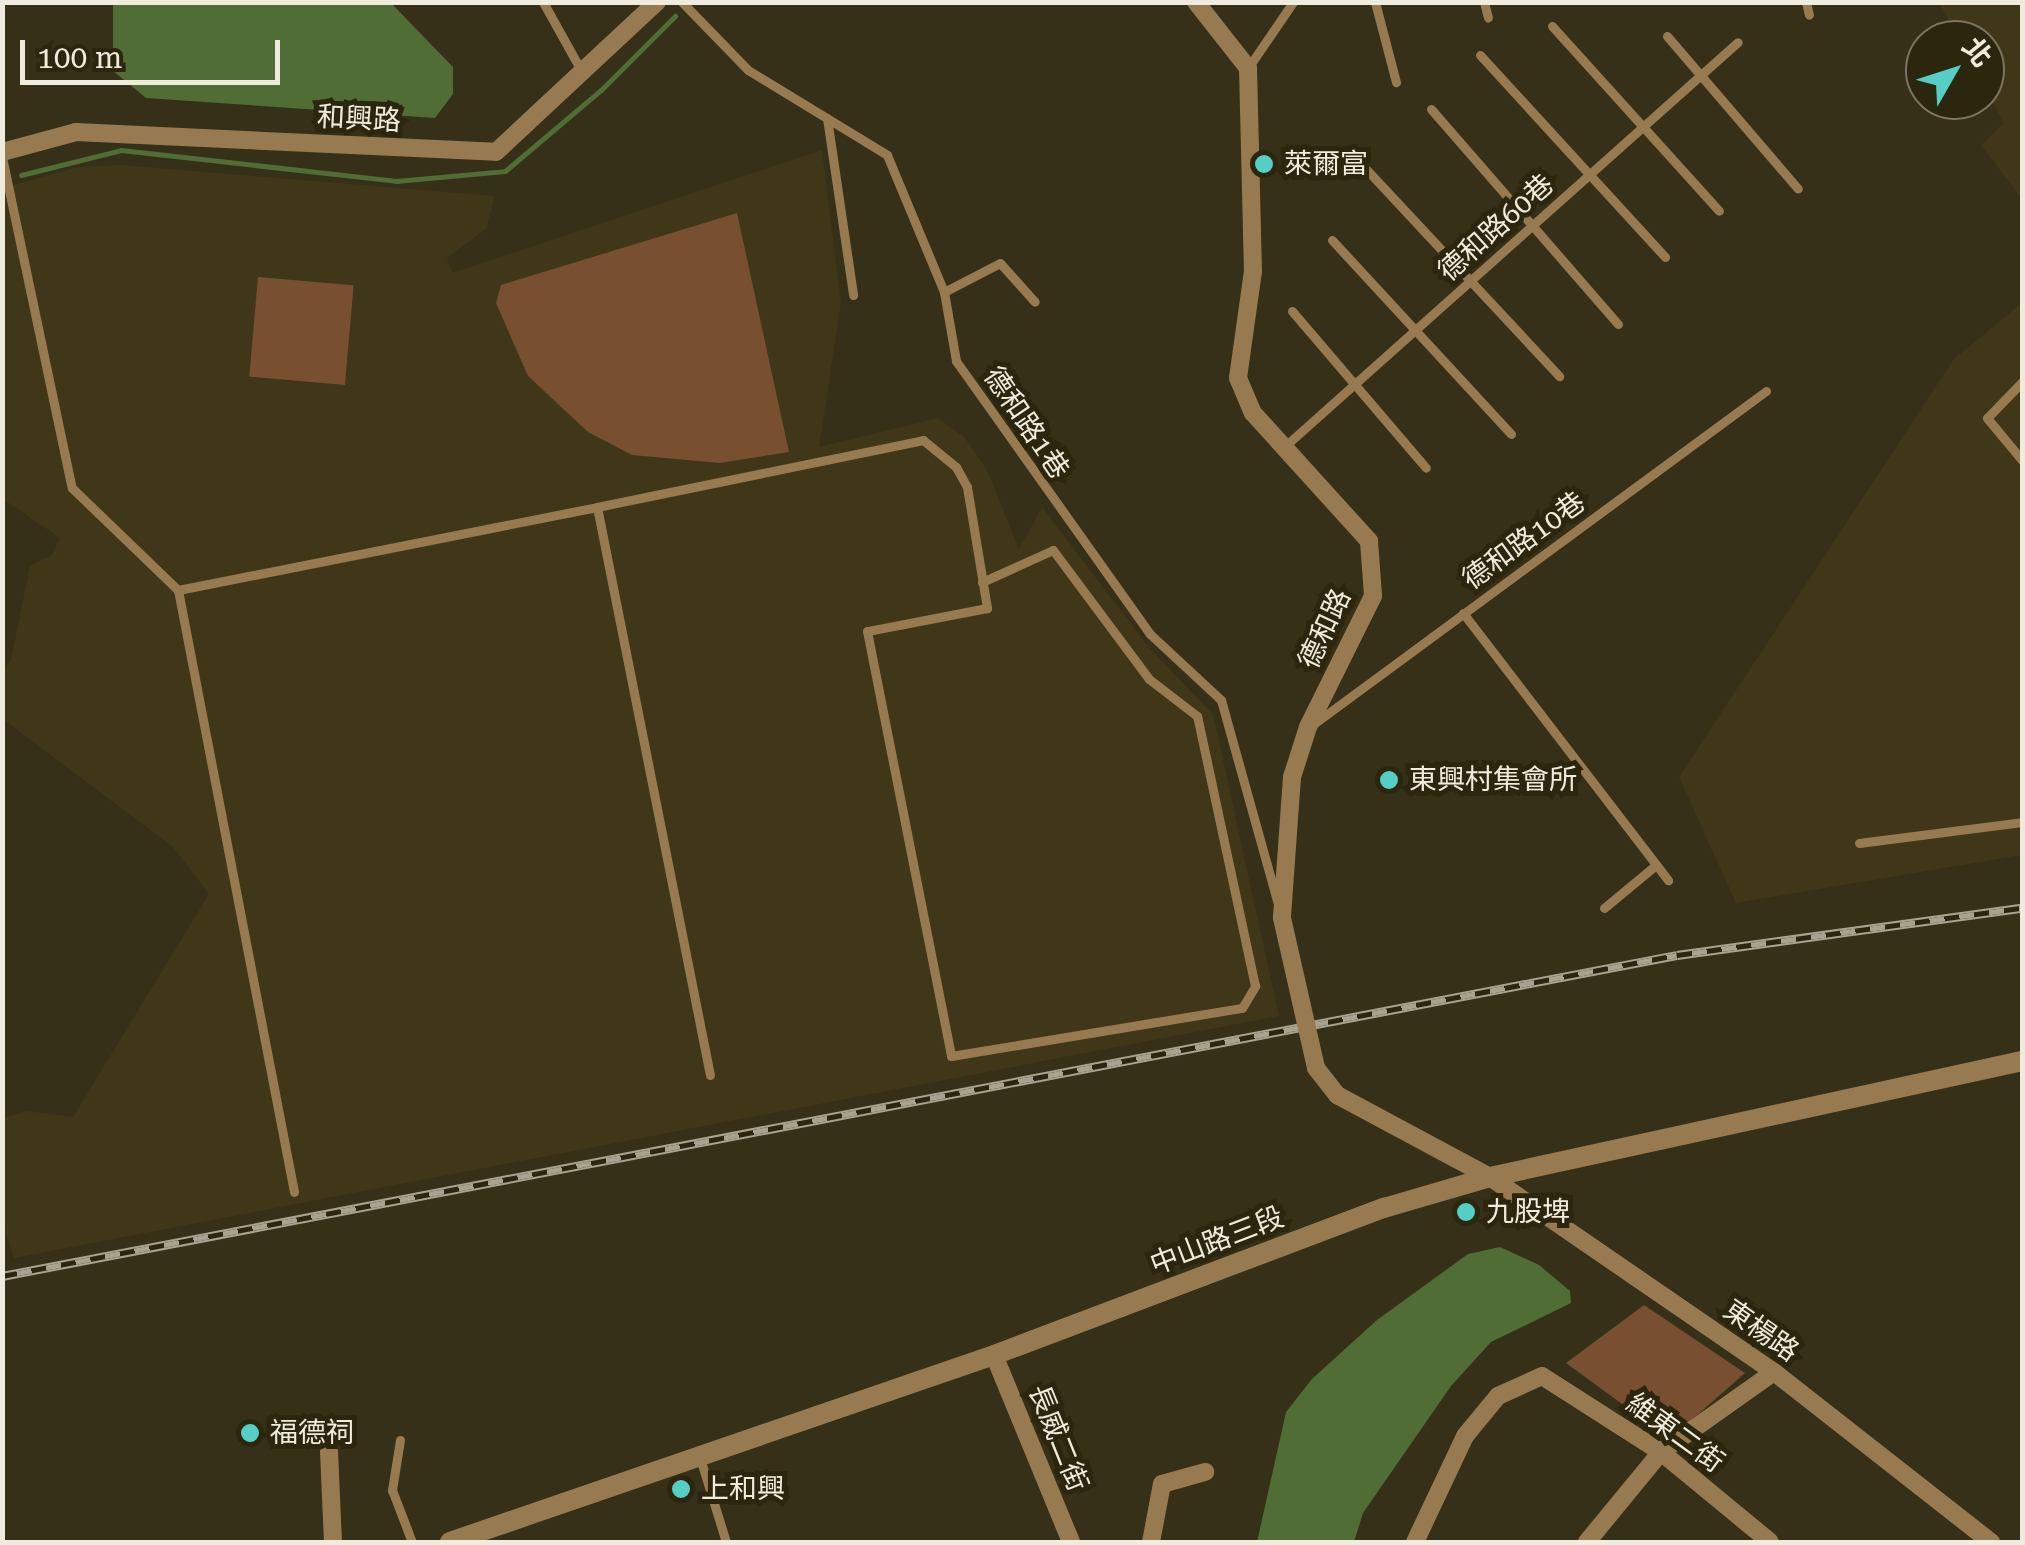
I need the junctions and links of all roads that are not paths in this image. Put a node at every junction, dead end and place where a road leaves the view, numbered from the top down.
1 (543, 2) edge
2 (657, 2) edge
3 (682, 2) edge
4 (1196, 2) edge
5 (1294, 2) edge
6 (1375, 2) edge
7 (1484, 2) edge
8 (1806, 2) edge
9 (1809, 15) dead end
10 (1488, 18) dead end
11 (1552, 26) dead end
12 (1667, 36) dead end
13 (1738, 42) dead end
14 (1480, 56) dead end
15 (1248, 68) junction
16 (1702, 74) junction
17 (584, 75) junction
18 (1396, 82) dead end
19 (1431, 109) dead end
20 (827, 118) junction
21 (1644, 126) junction
22 (2, 154) edge
23 (1367, 170) dead end
24 (1589, 175) junction
25 (1798, 190) dead end
26 (1720, 211) dead end
27 (1532, 226) junction
28 (1332, 240) dead end
29 (1665, 257) dead end
30 (1473, 279) junction
31 (944, 292) junction
32 (853, 295) dead end
33 (1035, 302) dead end
34 (1292, 311) dead end
35 (1618, 324) dead end
36 (1414, 331) junction
37 (1559, 376) dead end
38 (2022, 382) edge
39 (1354, 384) junction
40 (1766, 391) dead end
41 (1511, 434) dead end
42 (1284, 447) junction
43 (2022, 460) edge
44 (1426, 468) dead end
45 (597, 507) junction
46 (982, 582) junction
47 (178, 590) junction
48 (1464, 613) junction
49 (1308, 727) junction
50 (2022, 822) edge
51 (1859, 843) dead end
52 (1656, 865) junction
53 (1668, 880) dead end
54 (1604, 908) dead end
55 (1282, 918) junction
56 (2022, 1061) edge
57 (710, 1075) dead end
58 (1490, 1177) junction
59 (294, 1192) dead end
60 (994, 1355) junction
61 (1774, 1372) junction
62 (400, 1440) dead end
63 (328, 1451) dead end
64 (1660, 1452) junction
65 (700, 1458) junction
66 (1206, 1472) dead end
67 (334, 1542) edge
68 (412, 1542) edge
69 (450, 1542) edge
70 (726, 1542) edge
71 (1071, 1542) edge
72 (1151, 1542) edge
73 (1415, 1542) edge
74 (1587, 1542) edge
75 (1770, 1542) edge
76 (1991, 1542) edge

1 - 17 lane
2 - 17 street, 和興路
3 - 20 lane, 德和路1巷
4 - 15 street
5 - 15 lane
6 - 18 lane
7 - 10 lane
8 - 9 lane
11 - 21 lane
12 - 16 lane
13 - 16 lane, 德和路60巷
14 - 24 lane
15 - 42 street, 德和路
16 - 21 lane, 德和路60巷
16 - 25 lane
17 - 22 street, 和興路
19 - 27 lane
20 - 31 lane, 德和路1巷
20 - 32 lane
21 - 24 lane, 德和路60巷
21 - 26 lane
22 - 47 lane
23 - 30 lane
24 - 27 lane, 德和路60巷
24 - 29 lane
27 - 30 lane, 德和路60巷
27 - 35 lane
28 - 36 lane
30 - 36 lane, 德和路60巷
30 - 37 lane
31 - 33 lane
31 - 55 lane, 德和路1巷
34 - 39 lane
36 - 39 lane, 德和路60巷
36 - 41 lane
38 - 43 lane
39 - 42 lane, 德和路60巷
39 - 44 lane
40 - 48 lane, 德和路10巷
42 - 49 street, 德和路
45 - 46 lane
45 - 47 lane
45 - 57 lane
46 - 46 lane
47 - 59 lane
48 - 49 lane, 德和路10巷
48 - 52 lane
49 - 55 street, 德和路, bridge
50 - 51 lane
52 - 53 lane
52 - 54 lane
55 - 58 street, 德和路, bridge
56 - 58 street, 中山路三段
58 - 60 street, 中山路三段
58 - 61 street, 東楊路
60 - 65 street, 中山路三段
60 - 71 street, 長威二街
61 - 64 street
61 - 76 street, 東楊路
62 - 68 lane
63 - 67 street
64 - 73 street, 維東二街
64 - 74 street
64 - 75 street, 維東二街
65 - 69 street, 中山路三段
65 - 70 lane
66 - 72 street

